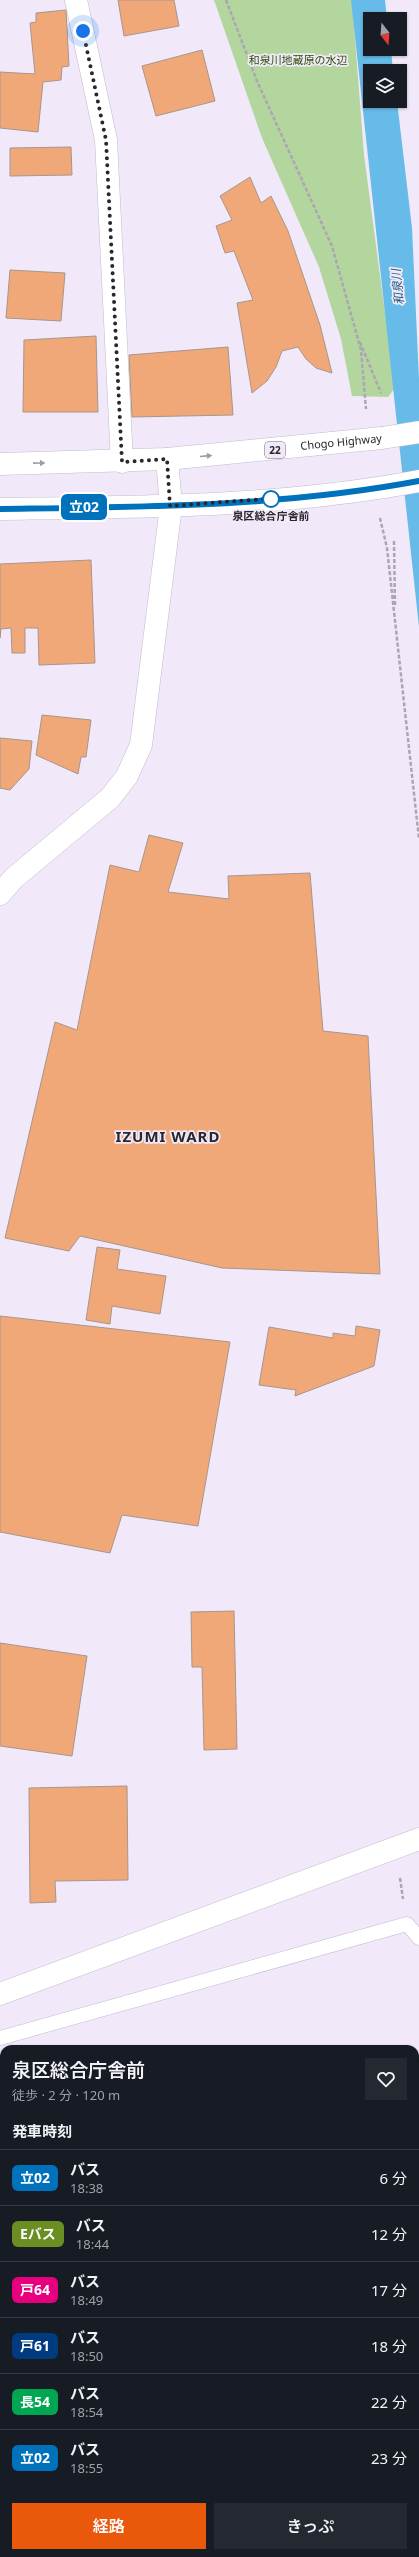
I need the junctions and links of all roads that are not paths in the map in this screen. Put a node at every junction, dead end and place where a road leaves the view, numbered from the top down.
1 (76, 0) edge
2 (419, 432) edge
3 (167, 459) junction
4 (122, 462) junction
5 (0, 464) edge
6 (419, 481) edge
7 (170, 506) junction
8 (0, 509) edge
9 (0, 894) edge
10 (419, 1839) edge
11 (419, 1938) edge
12 (0, 1994) edge
13 (0, 2038) edge

1 - 4 street
3 -> 2 street, Chogo Highway / 22, bridge
3 - 4 street, Chogo Highway / 22
3 - 7 street
5 -> 4 street, Chogo Highway / 22
6 - 7 street
7 - 8 street
7 - 9 street
10 - 12 street
11 - 13 lane

